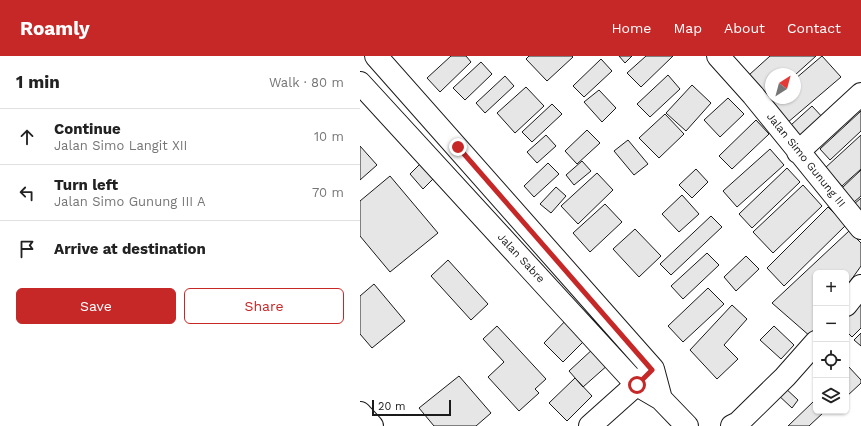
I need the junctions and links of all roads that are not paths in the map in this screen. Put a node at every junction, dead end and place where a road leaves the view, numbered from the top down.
1 (376, 56) edge
2 (718, 56) edge
3 (360, 83) edge
4 (861, 94) edge
5 (798, 152) junction
6 (861, 228) edge
7 (861, 286) edge
8 (849, 301) edge
9 (813, 345) edge
10 (652, 370) junction
11 (637, 385) junction
12 (662, 399) junction
13 (360, 413) edge
14 (737, 425) edge
15 (372, 426) edge
16 (590, 426) edge
17 (687, 426) edge

1 - 10 street
2 - 5 street, Jalan Simo Gunung III
3 - 11 street, Jalan Sabre
4 - 5 street
5 - 6 street, Jalan Simo Gunung III
7 - 8 street
9 - 14 street
10 - 11 street
10 - 12 street
11 - 12 street, Jalan Sabre
11 - 16 street
12 - 17 street, Jalan Sabre
13 - 15 street

